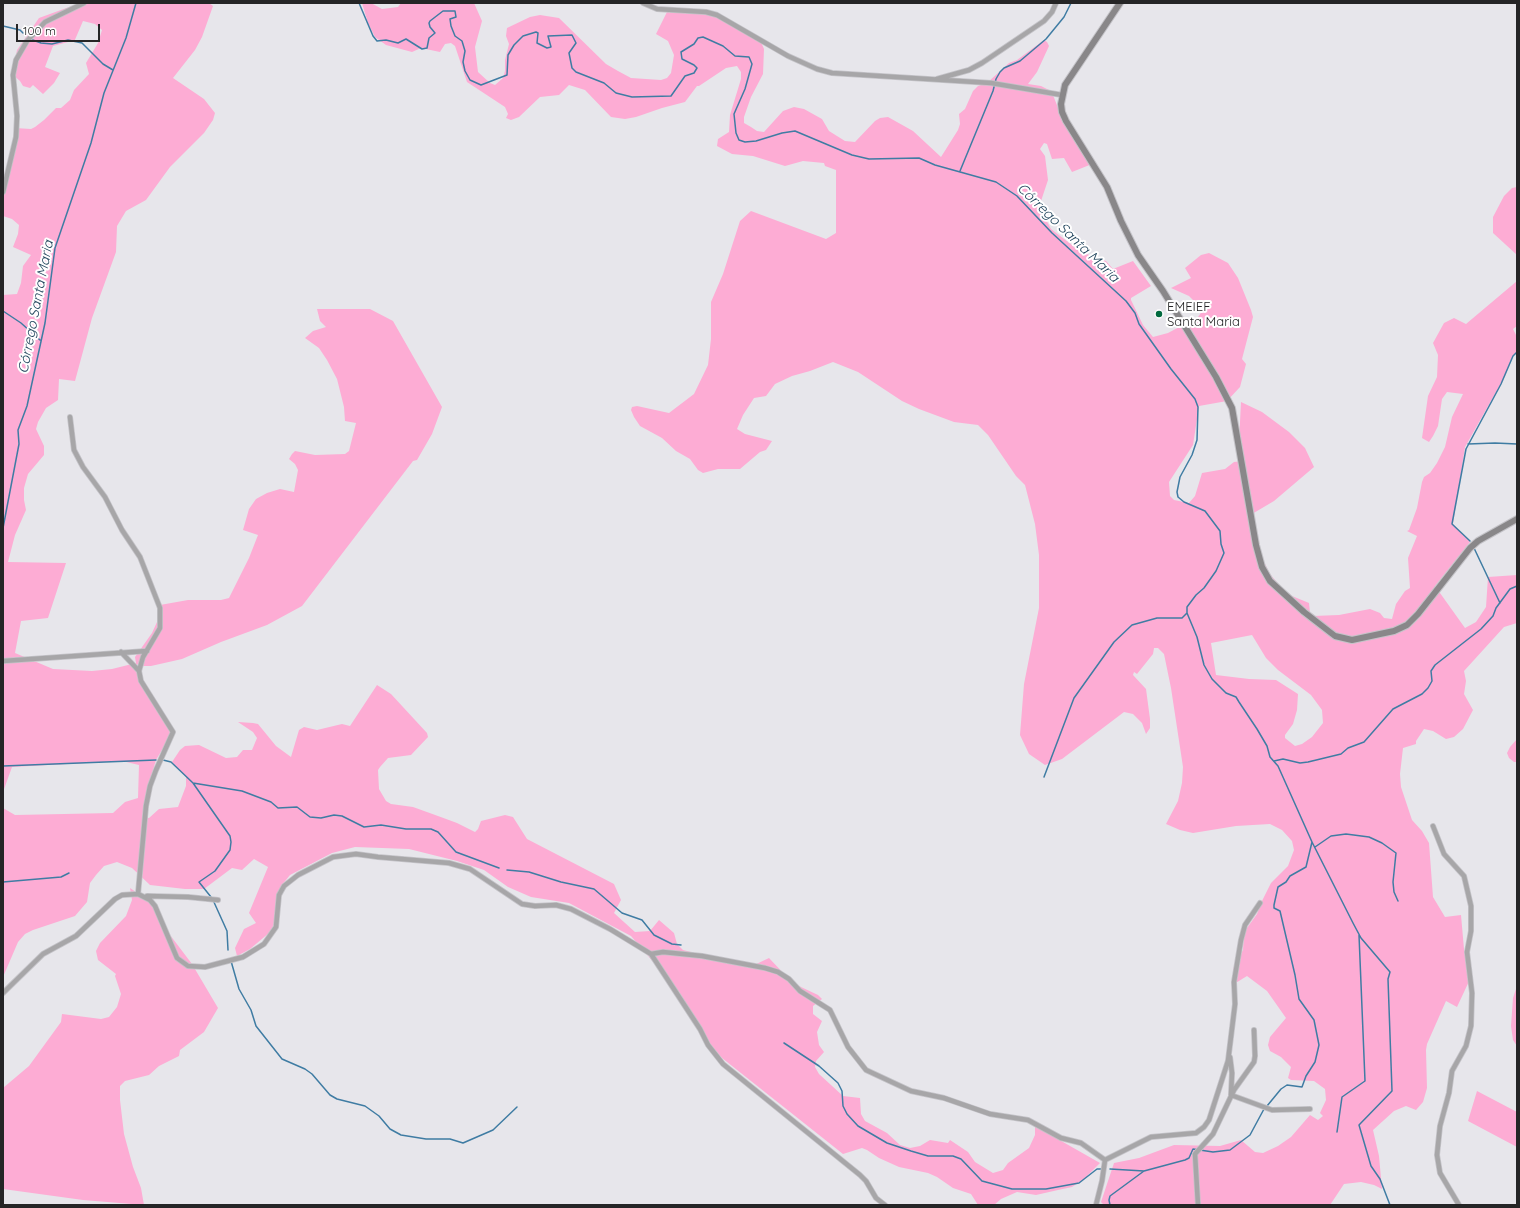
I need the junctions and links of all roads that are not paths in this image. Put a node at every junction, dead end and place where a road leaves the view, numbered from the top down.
1 (84, 3) edge
2 (643, 3) edge
3 (1056, 3) edge
4 (1120, 3) edge
5 (933, 80) junction
6 (1062, 95) junction
7 (3, 192) edge
8 (70, 417) dead end
9 (1517, 519) edge
10 (147, 651) junction
11 (121, 652) junction
12 (3, 662) edge
13 (139, 671) junction
14 (1433, 826) dead end
15 (140, 894) junction
16 (218, 900) dead end
17 (1260, 903) dead end
18 (651, 954) junction
19 (3, 993) edge
20 (1254, 1030) dead end
21 (1229, 1054) junction
22 (1231, 1095) junction
23 (1310, 1109) dead end
24 (1105, 1160) junction
25 (885, 1205) edge
26 (1096, 1205) edge
27 (1198, 1205) edge
28 (1459, 1205) edge

1 - 7 street
2 - 5 street
3 - 5 street
4 - 6 street
5 - 6 street
6 - 9 street
8 - 10 street
10 - 11 street
10 - 13 street
11 - 12 street
11 - 13 street
13 - 15 street
14 - 28 street
15 - 16 street
15 - 18 street
15 - 19 street
17 - 21 street
18 - 24 street
18 - 25 street
20 - 22 street
21 - 22 street
21 - 24 street
22 - 23 street
22 - 27 street
24 - 26 street

